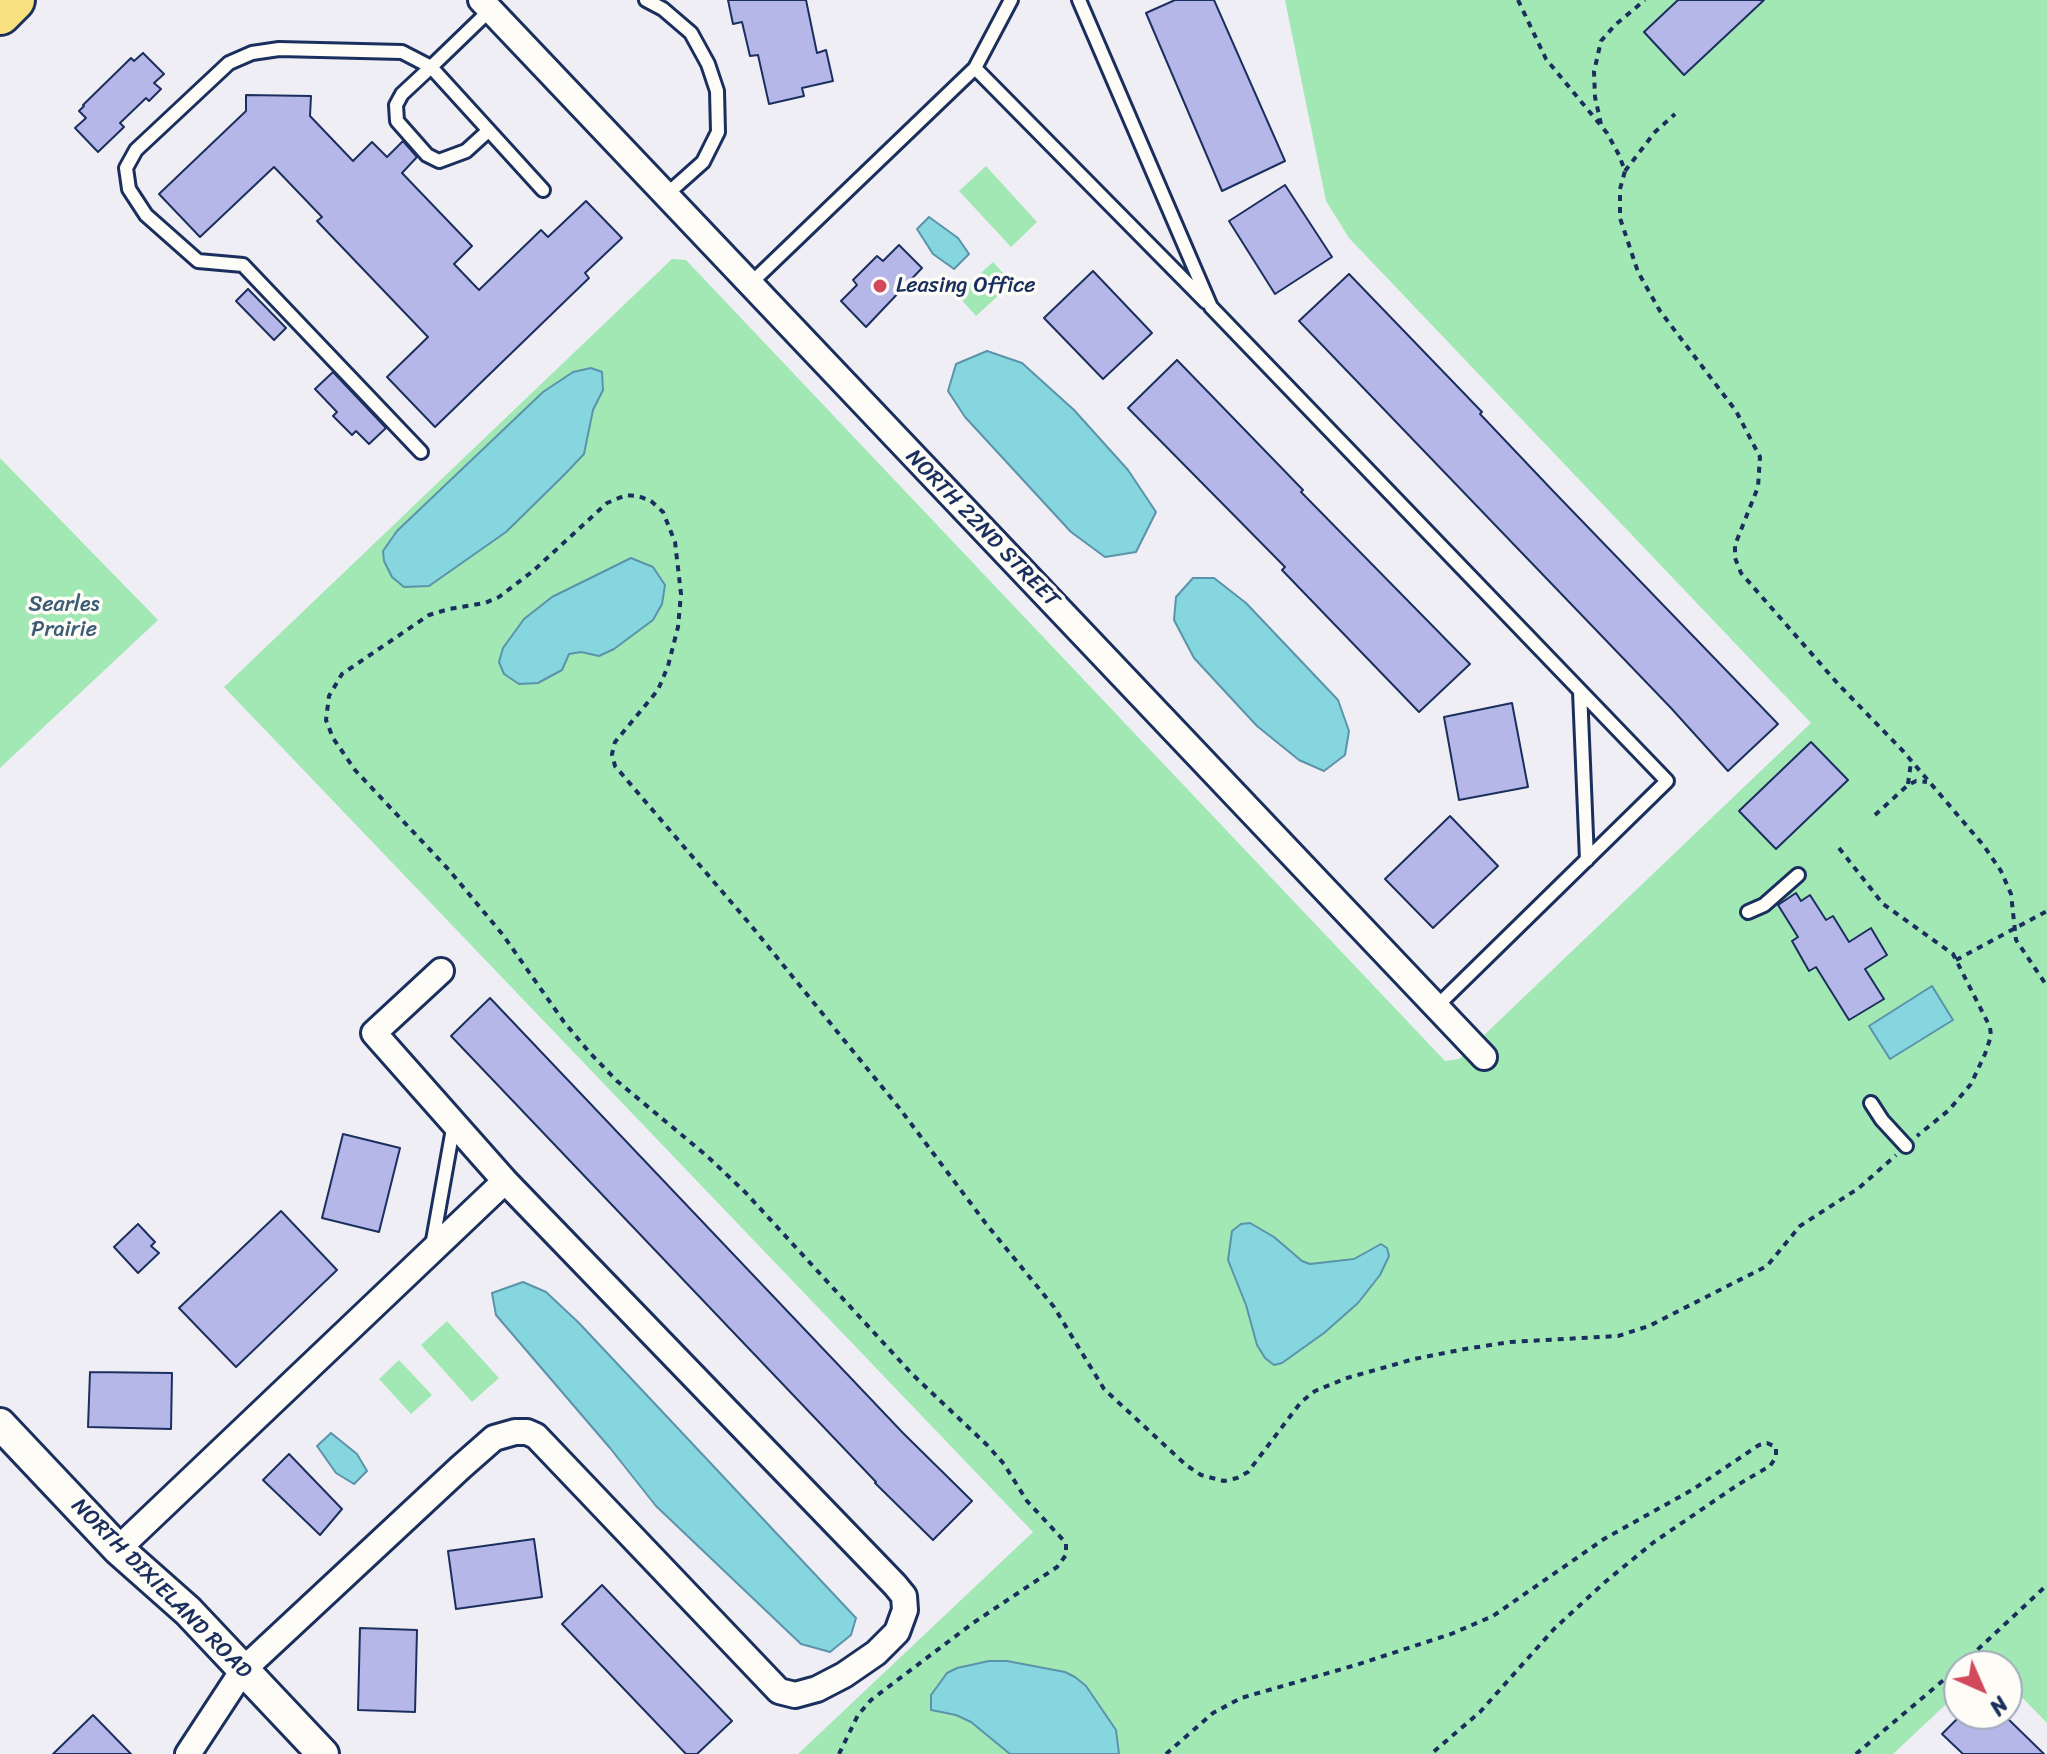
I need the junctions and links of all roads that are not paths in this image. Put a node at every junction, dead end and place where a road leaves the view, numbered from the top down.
1 (14, 0) edge
2 (646, 0) edge
3 (1011, 0) edge
4 (1079, 0) edge
5 (485, 5) edge
6 (0, 14) edge
7 (431, 67) junction
8 (975, 68) junction
9 (488, 131) junction
10 (543, 190) dead end
11 (666, 195) junction
12 (750, 284) junction
13 (1211, 307) junction
14 (421, 452) dead end
15 (1580, 691) junction
16 (1587, 860) junction
17 (1798, 875) dead end
18 (1748, 912) dead end
19 (441, 971) dead end
20 (1436, 1007) junction
21 (1484, 1057) dead end
22 (1871, 1103) dead end
23 (454, 1123) junction
24 (1906, 1146) road end
25 (505, 1181) junction
26 (431, 1251) junction
27 (0, 1424) edge
28 (118, 1549) junction
29 (243, 1670) junction
30 (188, 1754) edge
31 (323, 1754) edge

1 - 6 highway
2 - 11 lane
3 - 8 lane
4 - 13 lane
5 - 7 lane
5 - 11 street, NORTH 22ND STREET
7 - 9 lane
7 - 9 lane
7 - 14 lane
8 - 12 lane
8 - 13 lane
9 - 10 lane
11 - 12 street, NORTH 22ND STREET
12 - 20 street, NORTH 22ND STREET
13 - 15 lane
15 - 16 lane
15 - 16 lane
16 - 20 lane
17 - 18 lane
19 - 23 street
20 - 21 street, NORTH 22ND STREET
22 - 24 lane
23 - 25 street
23 - 26 lane
25 - 26 street
25 - 29 street
26 - 28 street
27 - 28 street, NORTH DIXIELAND ROAD
28 - 29 street, NORTH DIXIELAND ROAD
29 - 30 street
29 - 31 street, NORTH DIXIELAND ROAD

